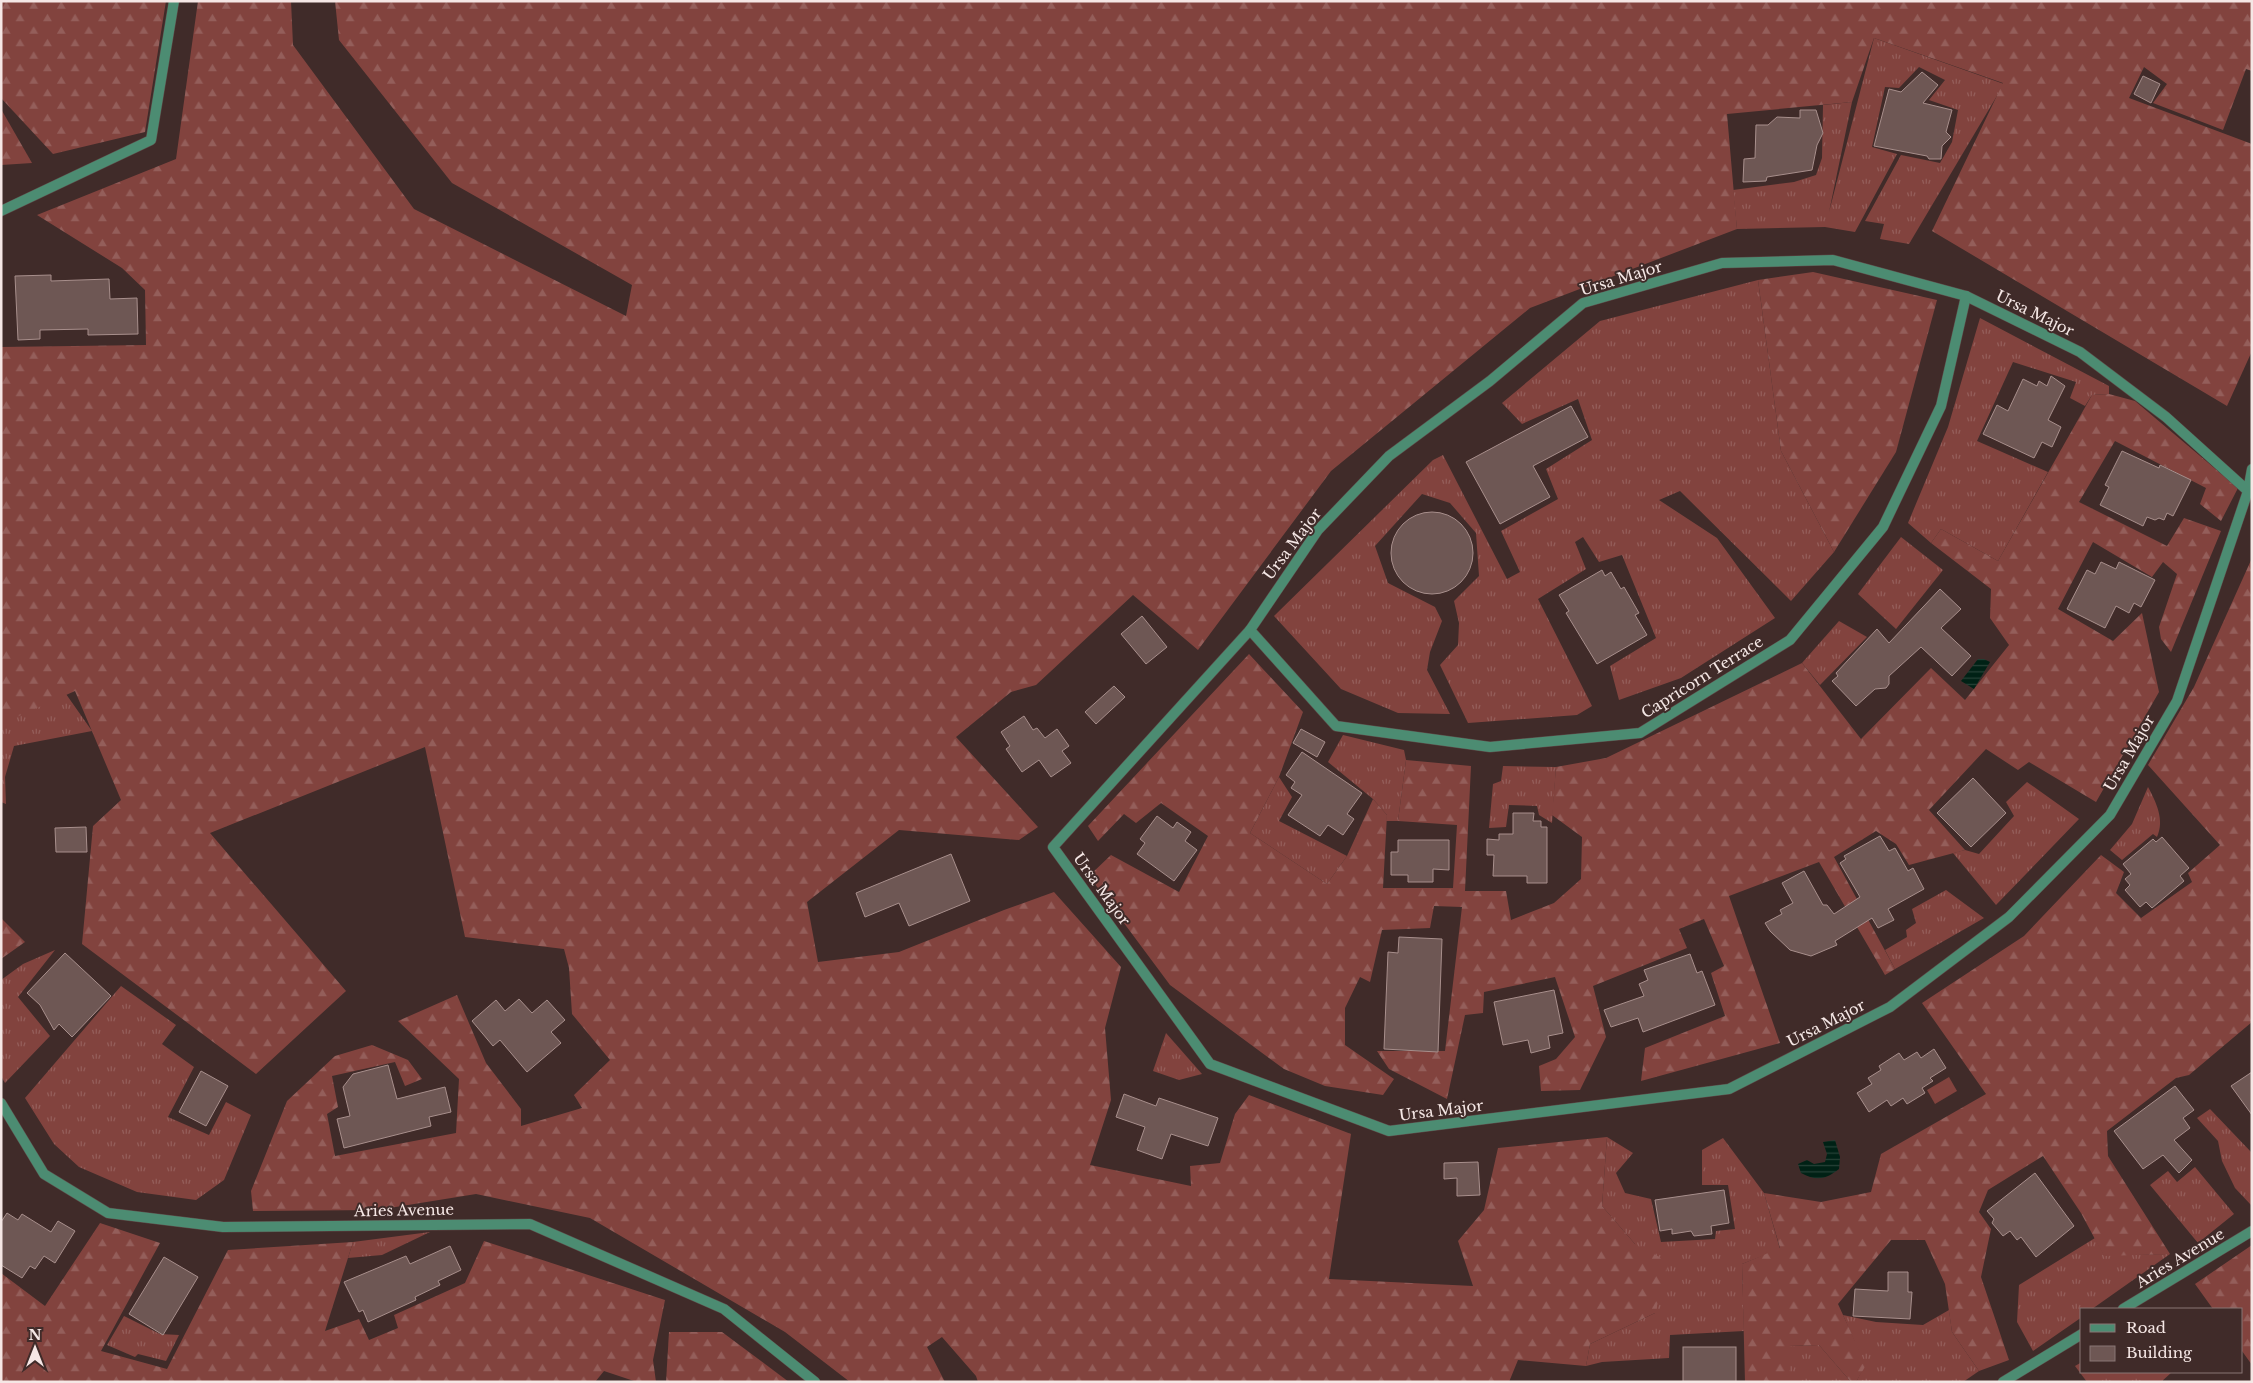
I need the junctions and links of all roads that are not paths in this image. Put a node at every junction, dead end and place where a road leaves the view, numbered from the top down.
1 (174, 1) edge
2 (1, 211) edge
3 (1966, 296) junction
4 (2252, 469) edge
5 (2248, 491) junction
6 (1250, 630) junction
7 (1, 1103) edge
8 (2252, 1231) edge
9 (2125, 1308) edge
10 (2080, 1335) edge
11 (815, 1382) edge
12 (2003, 1382) edge

1 - 2 street
3 - 5 street, Ursa Major
3 - 6 street, Ursa Major
3 - 6 street, Capricorn Terrace
4 - 5 street, Ursa Major
5 - 6 street, Ursa Major
7 - 11 street, Aries Avenue
8 - 9 street, Aries Avenue
10 - 12 street

